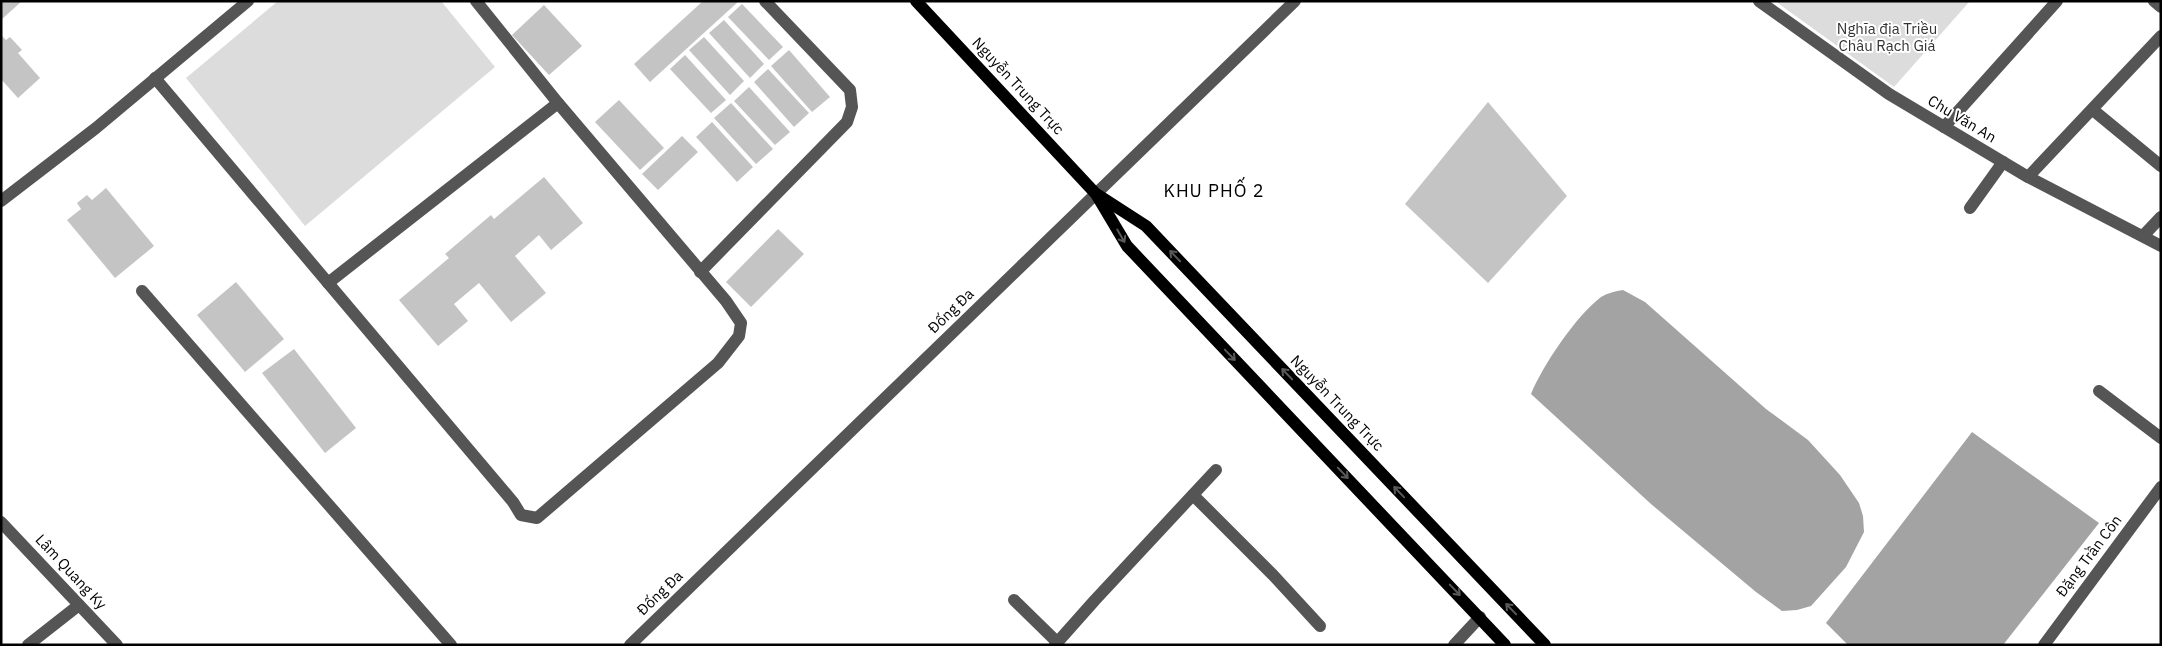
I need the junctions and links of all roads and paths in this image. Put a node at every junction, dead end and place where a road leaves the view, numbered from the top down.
1 (248, 1) edge
2 (476, 1) edge
3 (765, 1) edge
4 (916, 1) edge
5 (1294, 1) edge
6 (1759, 1) edge
7 (2057, 1) edge
8 (2154, 1) edge
9 (2161, 7) edge
10 (2161, 36) edge
11 (156, 78) junction
12 (558, 103) junction
13 (2094, 110) junction
14 (1944, 127) junction
15 (2003, 162) junction
16 (2161, 166) edge
17 (2028, 177) junction
18 (1096, 194) junction
19 (1, 201) edge
20 (1970, 208) dead end
21 (2161, 217) edge
22 (2143, 236) junction
23 (2161, 246) edge
24 (700, 272) junction
25 (328, 283) junction
26 (142, 291) dead end
27 (2099, 391) dead end
28 (2161, 438) edge
29 (1216, 470) dead end
30 (2161, 487) edge
31 (1193, 495) junction
32 (1, 522) edge
33 (1014, 600) dead end
34 (80, 605) junction
35 (1480, 617) junction
36 (1320, 626) dead end
37 (1056, 644) edge
38 (28, 645) edge
39 (117, 645) edge
40 (451, 645) edge
41 (630, 645) edge
42 (1454, 645) edge
43 (1505, 645) edge
44 (1545, 645) edge
45 (2044, 645) edge

1 - 11 street
2 - 12 street
3 - 24 street
4 - 18 main road, Nguyễn Trung Trực
5 - 18 street, Đống Đa
6 - 14 street, Chu Văn An
7 - 14 street
8 - 9 street
10 - 13 street
11 - 19 street
11 - 25 street
12 - 24 street
12 - 25 street
13 - 16 street
13 - 17 street
14 - 15 street, Chu Văn An
15 - 17 street, Chu Văn An
15 - 20 street
17 - 22 street, Chu Văn An
18 -> 35 main road, Nguyễn Trung Trực
18 - 41 street, Đống Đa
44 -> 18 main road, Nguyễn Trung Trực
21 - 22 street
22 - 23 street, Chu Văn An
24 - 25 street
26 - 40 street
27 - 28 street
29 - 31 street
30 - 45 street, Đặng Trần Côn
31 - 36 street
31 - 37 street
32 - 34 street, Lâm Quang Ky
33 - 37 street
34 - 38 street
34 - 39 street, Lâm Quang Ky
35 - 42 street
35 - 43 main road, Nguyễn Trung Trực

